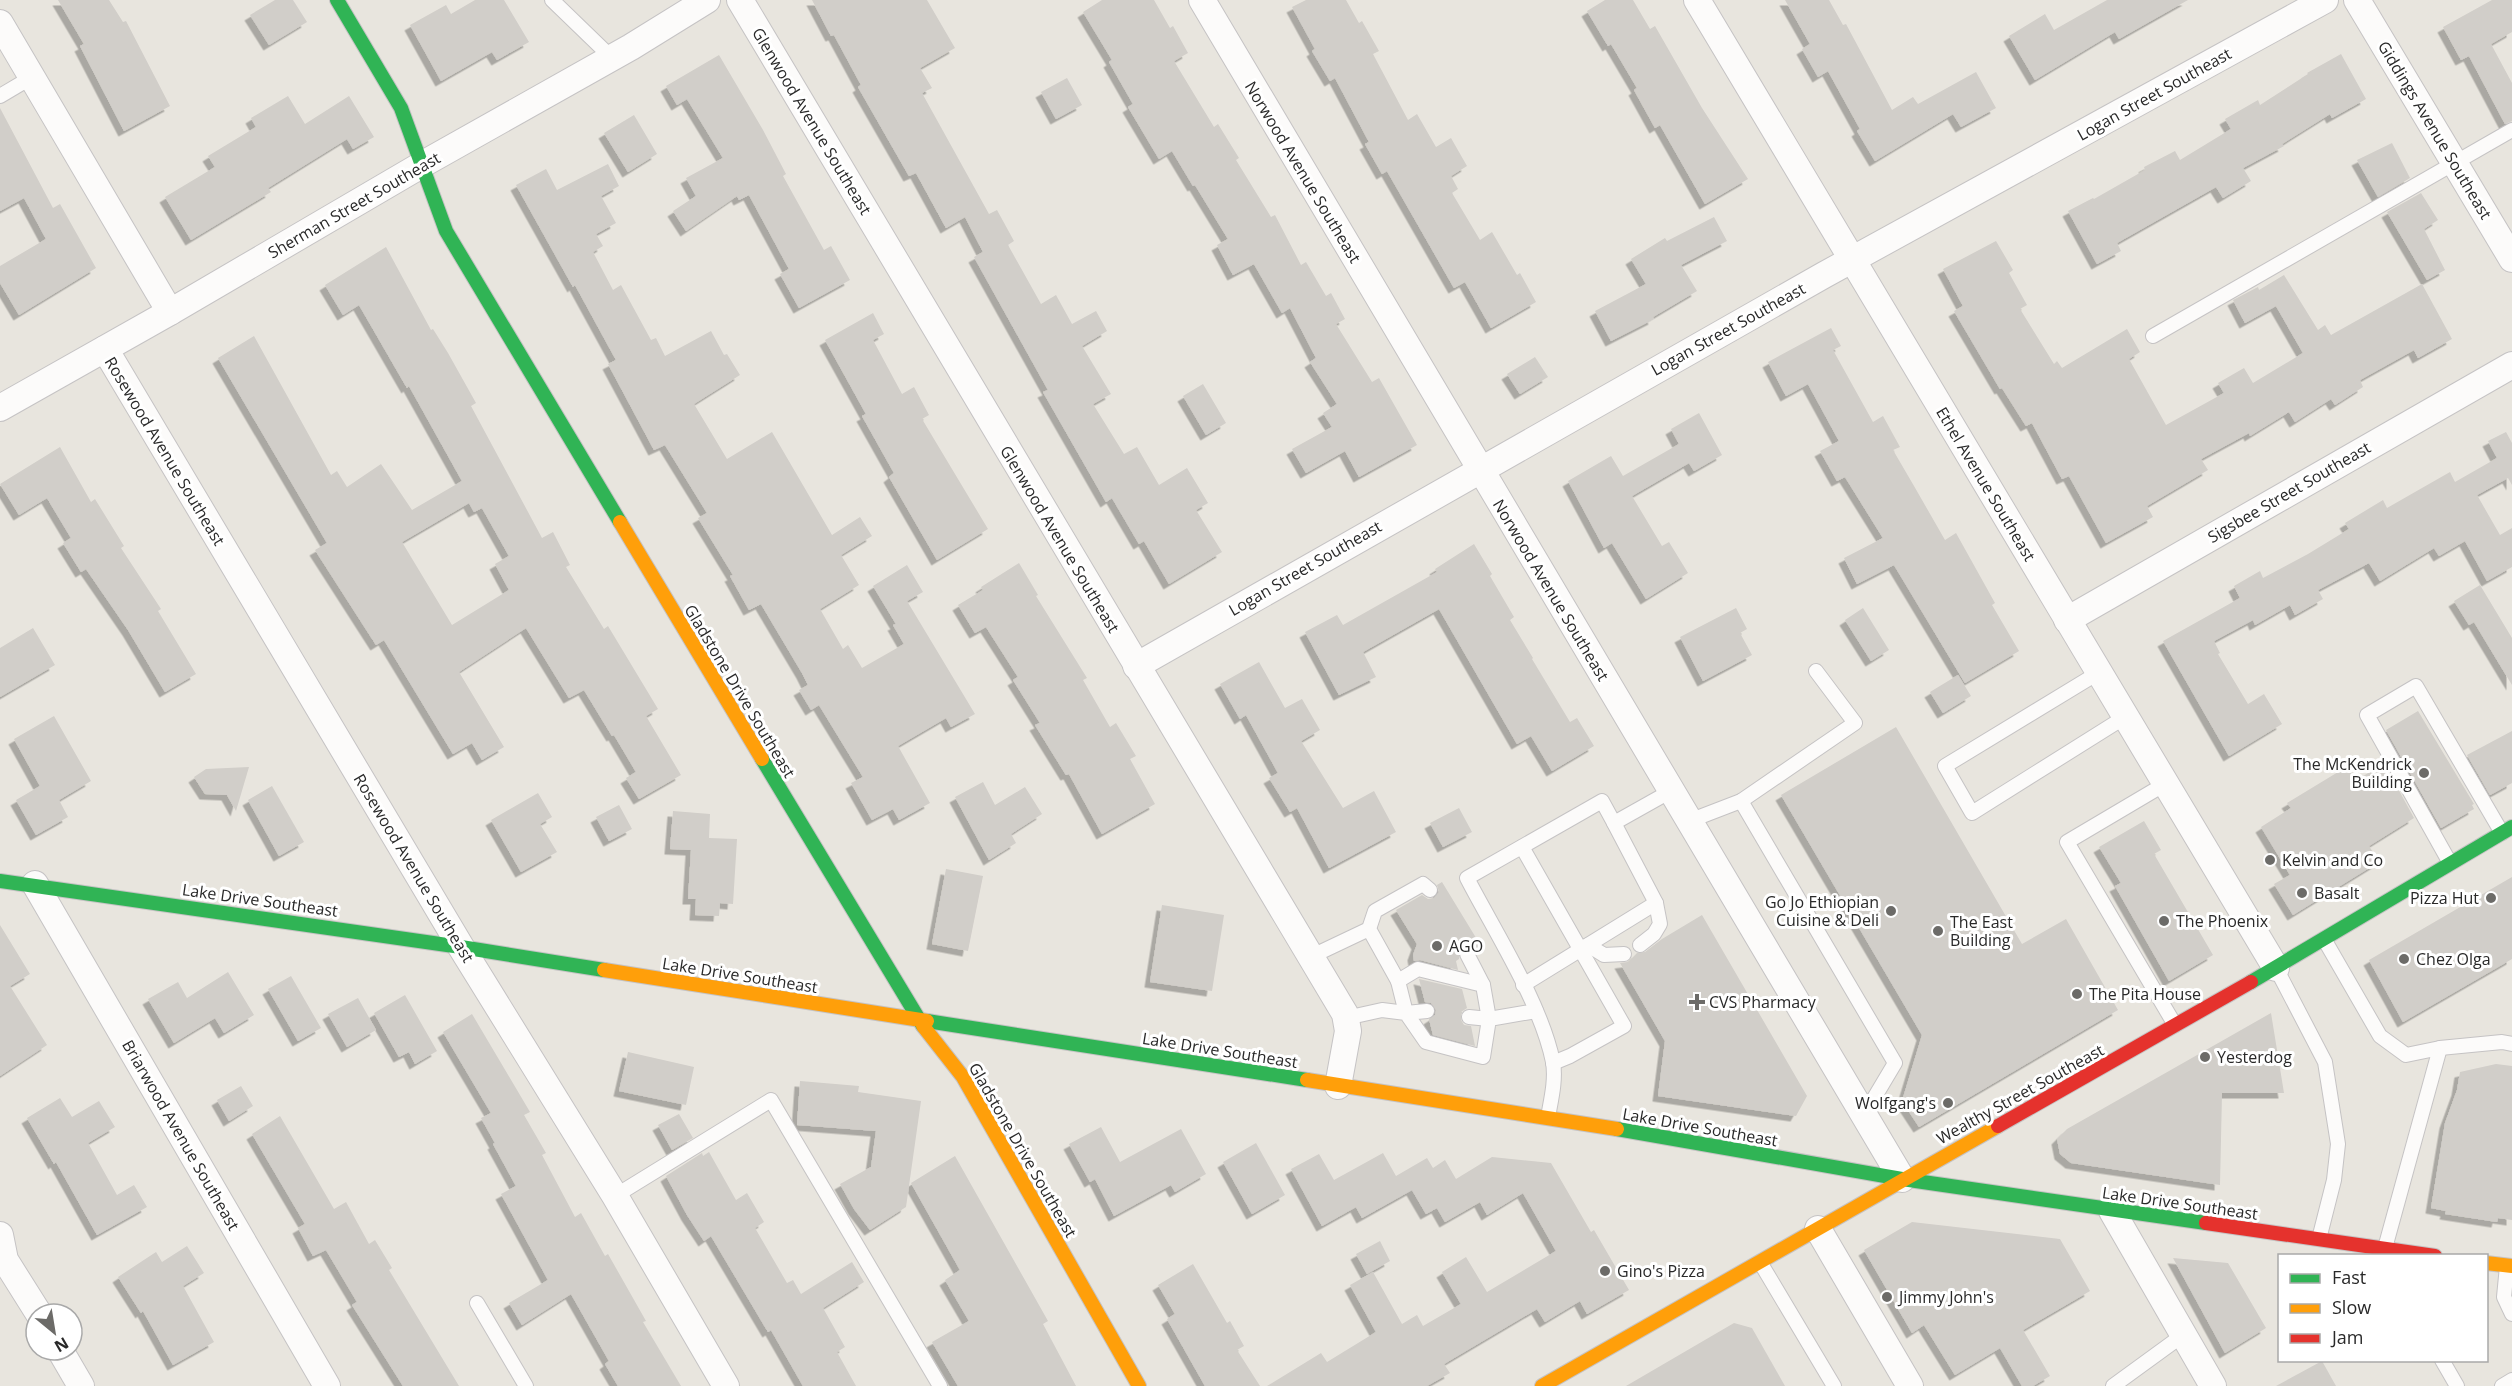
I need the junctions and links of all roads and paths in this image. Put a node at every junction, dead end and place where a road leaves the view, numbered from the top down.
1 (337, 0) edge
2 (552, 0) edge
3 (707, 0) edge
4 (740, 0) edge
5 (1202, 0) edge
6 (1696, 0) edge
7 (2325, 0) edge
8 (2357, 0) edge
9 (0, 23) edge
10 (612, 58) junction
11 (32, 77) junction
12 (0, 96) edge
13 (2512, 130) edge
14 (2454, 163) junction
15 (423, 164) junction
16 (2512, 259) edge
17 (1852, 260) junction
18 (170, 312) junction
19 (2153, 336) dead end
20 (105, 349) junction
21 (2512, 365) edge
22 (0, 408) edge
23 (1479, 469) junction
24 (2067, 620) junction
25 (1136, 666) junction
26 (1816, 670) dead end
27 (2098, 673) junction
28 (2125, 717) junction
29 (2165, 784) junction
30 (1671, 791) junction
31 (1741, 801) junction
32 (1689, 821) junction
33 (1614, 823) junction
34 (2507, 830) edge
35 (1522, 847) junction
36 (2450, 863) junction
37 (0, 880) edge
38 (35, 884) junction
39 (1430, 890) dead end
40 (1656, 903) junction
41 (1370, 929) junction
42 (2324, 939) junction
43 (1640, 945) dead end
44 (461, 947) junction
45 (1584, 948) junction
46 (1467, 954) dead end
47 (1624, 954) dead end
48 (1310, 957) junction
49 (2276, 968) junction
50 (1398, 981) junction
51 (1483, 985) junction
52 (1523, 985) junction
53 (1427, 1011) dead end
54 (1536, 1011) junction
55 (1406, 1013) junction
56 (1469, 1017) dead end
57 (1346, 1018) junction
58 (1489, 1019) junction
59 (918, 1020) junction
60 (2175, 1024) junction
61 (2512, 1044) edge
62 (2440, 1048) junction
63 (1553, 1063) junction
64 (1338, 1086) junction
65 (1864, 1115) junction
66 (1548, 1117) junction
67 (1902, 1179) junction
68 (615, 1196) junction
69 (2112, 1211) junction
70 (1818, 1229) junction
71 (0, 1235) edge
72 (2319, 1239) junction
73 (2385, 1249) junction
74 (2409, 1254) edge
75 (1760, 1262) junction
76 (2488, 1263) edge
77 (2509, 1266) edge
78 (31, 1302) edge
79 (477, 1303) dead end
80 (2512, 1314) edge
81 (2187, 1341) junction
82 (67, 1362) edge
83 (2443, 1362) edge
84 (2512, 1380) edge
85 (81, 1386) edge
86 (327, 1386) edge
87 (526, 1386) edge
88 (726, 1386) edge
89 (940, 1386) edge
90 (1139, 1386) edge
91 (1542, 1386) edge
92 (1834, 1386) edge
93 (1909, 1386) edge
94 (2113, 1386) edge
95 (2213, 1386) edge
96 (2457, 1386) edge
97 (2502, 1386) edge

1 - 15 main road, Gladstone Drive Southeast
2 - 10 lane
3 - 10 street, Sherman Street Southeast
4 - 25 street, Glenwood Avenue Southeast
5 - 23 street, Norwood Avenue Southeast
6 - 17 street, Ethel Avenue Southeast
7 - 17 street, Logan Street Southeast
8 - 14 street, Giddings Avenue Southeast
9 - 11 street
10 - 15 street, Sherman Street Southeast
11 - 12 lane
11 - 18 street
13 - 14 lane
14 - 16 street, Giddings Avenue Southeast
14 - 19 lane
15 - 18 street, Sherman Street Southeast
15 - 59 main road, Gladstone Drive Southeast
17 - 23 street, Logan Street Southeast
17 - 24 street, Ethel Avenue Southeast
18 - 20 street, Sherman Street Southeast
20 - 22 street, Sherman Street Southeast
20 - 44 street, Rosewood Avenue Southeast
21 - 24 street, Sigsbee Street Southeast
23 - 25 street, Logan Street Southeast
23 - 30 street, Norwood Avenue Southeast
24 - 27 street, Ethel Avenue Southeast
25 - 48 street, Glenwood Avenue Southeast
26 - 31 lane
27 - 28 street, Ethel Avenue Southeast
27 - 28 lane
28 - 29 street, Ethel Avenue Southeast
29 - 49 street, Ethel Avenue Southeast
29 - 60 lane
30 - 32 street, Norwood Avenue Southeast
30 - 33 lane
31 - 32 lane
31 - 65 lane
32 - 65 street, Norwood Avenue Southeast
33 - 35 lane
33 - 40 lane
34 - 36 main road, Wealthy Street Southeast
34 - 36 lane
35 - 45 lane
35 - 52 lane
36 - 42 main road, Wealthy Street Southeast
37 - 38 main road, Lake Drive Southeast
38 - 44 main road, Lake Drive Southeast
38 - 86 street, Briarwood Avenue Southeast
39 - 41 lane
40 - 43 lane
40 - 45 lane
41 - 48 lane
41 - 50 lane
42 - 49 main road, Wealthy Street Southeast
42 - 62 lane
44 - 59 main road, Lake Drive Southeast
44 - 68 street, Rosewood Avenue Southeast
45 - 47 lane
45 - 52 lane
45 - 63 lane
46 - 51 lane
48 - 57 street, Glenwood Avenue Southeast
49 - 60 main road, Wealthy Street Southeast
49 - 72 lane
50 - 51 lane
50 - 55 lane
51 - 58 lane
52 - 54 lane
53 - 55 lane
54 - 58 lane
54 - 63 lane
55 - 57 lane
55 - 58 lane
56 - 58 lane
57 - 64 street
59 - 64 main road, Lake Drive Southeast
59 - 90 main road, Gladstone Drive Southeast
60 - 67 main road, Wealthy Street Southeast
61 - 62 lane
62 - 73 lane
63 - 66 lane
64 - 66 main road, Lake Drive Southeast
65 - 67 street, Norwood Avenue Southeast
66 - 67 main road, Lake Drive Southeast
67 - 69 main road, Lake Drive Southeast
67 - 70 main road, Wealthy Street Southeast
68 - 88 street, Rosewood Avenue Southeast
68 - 89 lane
69 - 72 main road, Lake Drive Southeast
69 - 81 street
70 - 75 main road, Wealthy Street Southeast
70 - 93 street
71 - 78 street
72 - 73 main road, Lake Drive Southeast
73 - 74 main road, Lake Drive Southeast
75 - 91 main road, Wealthy Street Southeast
75 - 92 lane
76 - 77 main road
77 - 80 lane
79 - 87 lane
81 - 94 lane
81 - 95 street
82 - 85 street
83 - 96 lane
84 - 97 lane

